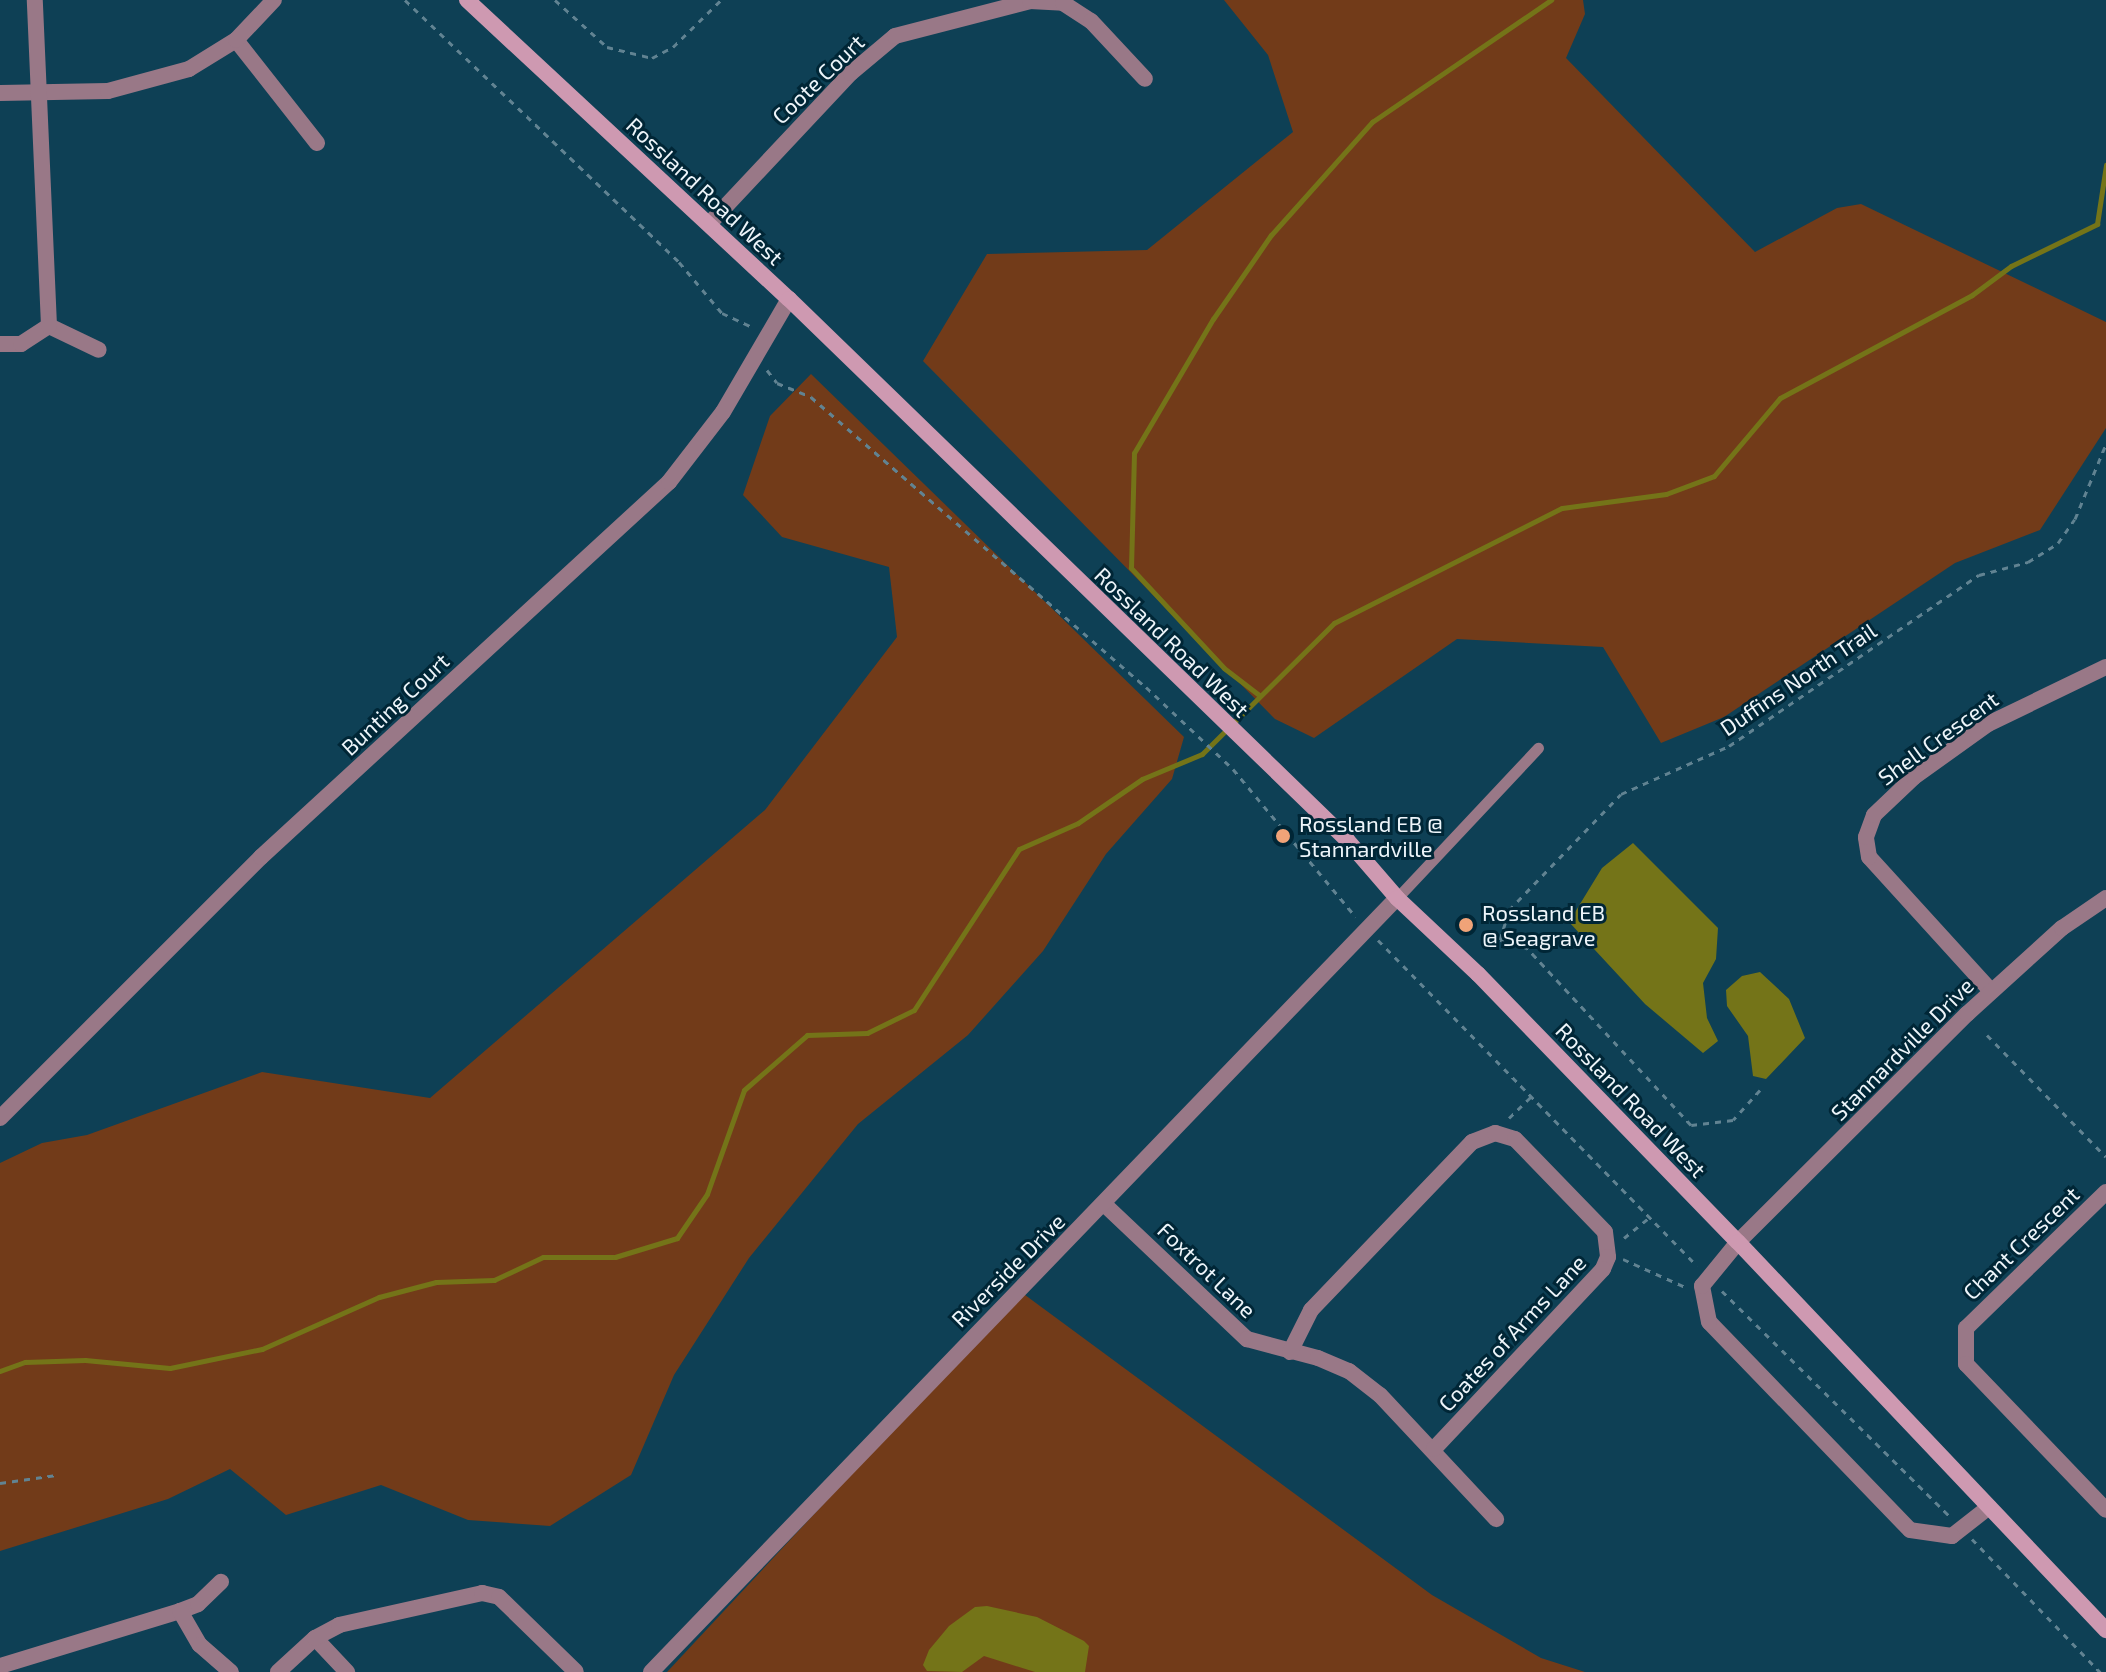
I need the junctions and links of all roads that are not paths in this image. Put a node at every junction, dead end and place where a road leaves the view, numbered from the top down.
1 (35, 0) edge
2 (274, 0) edge
3 (467, 0) edge
4 (236, 40) junction
5 (1145, 79) dead end
6 (39, 92) junction
7 (0, 93) edge
8 (317, 143) dead end
9 (709, 224) junction
10 (789, 299) junction
11 (49, 326) junction
12 (0, 344) edge
13 (99, 350) dead end
14 (2106, 667) edge
15 (1538, 748) dead end
16 (1397, 898) junction
17 (2106, 898) edge
18 (1991, 991) junction
19 (0, 1118) edge
20 (2104, 1196) edge
21 (1104, 1204) junction
22 (1738, 1242) junction
23 (1290, 1352) junction
24 (1434, 1449) junction
25 (1989, 1507) junction
26 (2106, 1510) edge
27 (1496, 1519) dead end
28 (221, 1582) dead end
29 (180, 1611) junction
30 (2106, 1630) edge
31 (315, 1638) junction
32 (0, 1666) edge
33 (231, 1672) edge
34 (278, 1672) edge
35 (347, 1672) edge
36 (576, 1672) edge
37 (651, 1672) edge

1 - 6 street
2 - 4 street
3 - 9 main road, Rossland Road West
4 - 6 street
4 - 8 street
5 - 9 street, Coote Court
6 - 7 street
6 - 11 street
9 - 10 main road, Rossland Road West
10 - 16 main road, Rossland Road West
10 - 19 street, Bunting Court
11 - 12 street
11 - 13 street
14 - 18 street, Shell Crescent
15 - 16 lane
16 - 21 street, Riverside Drive
16 - 22 main road, Rossland Road West
17 - 18 street, Stannardville Drive
18 - 22 street, Stannardville Drive
20 - 26 street, Chant Crescent
21 - 23 street, Foxtrot Lane
21 - 37 street, Riverside Drive
22 - 25 main road, Rossland Road West
22 - 25 street
23 - 24 street
23 - 24 street, Coates of Arms Lane
24 - 27 street
25 - 30 main road, Rossland Road West
28 - 29 street
29 - 32 street
29 - 33 street
31 - 34 street
31 - 35 street
31 - 36 street

